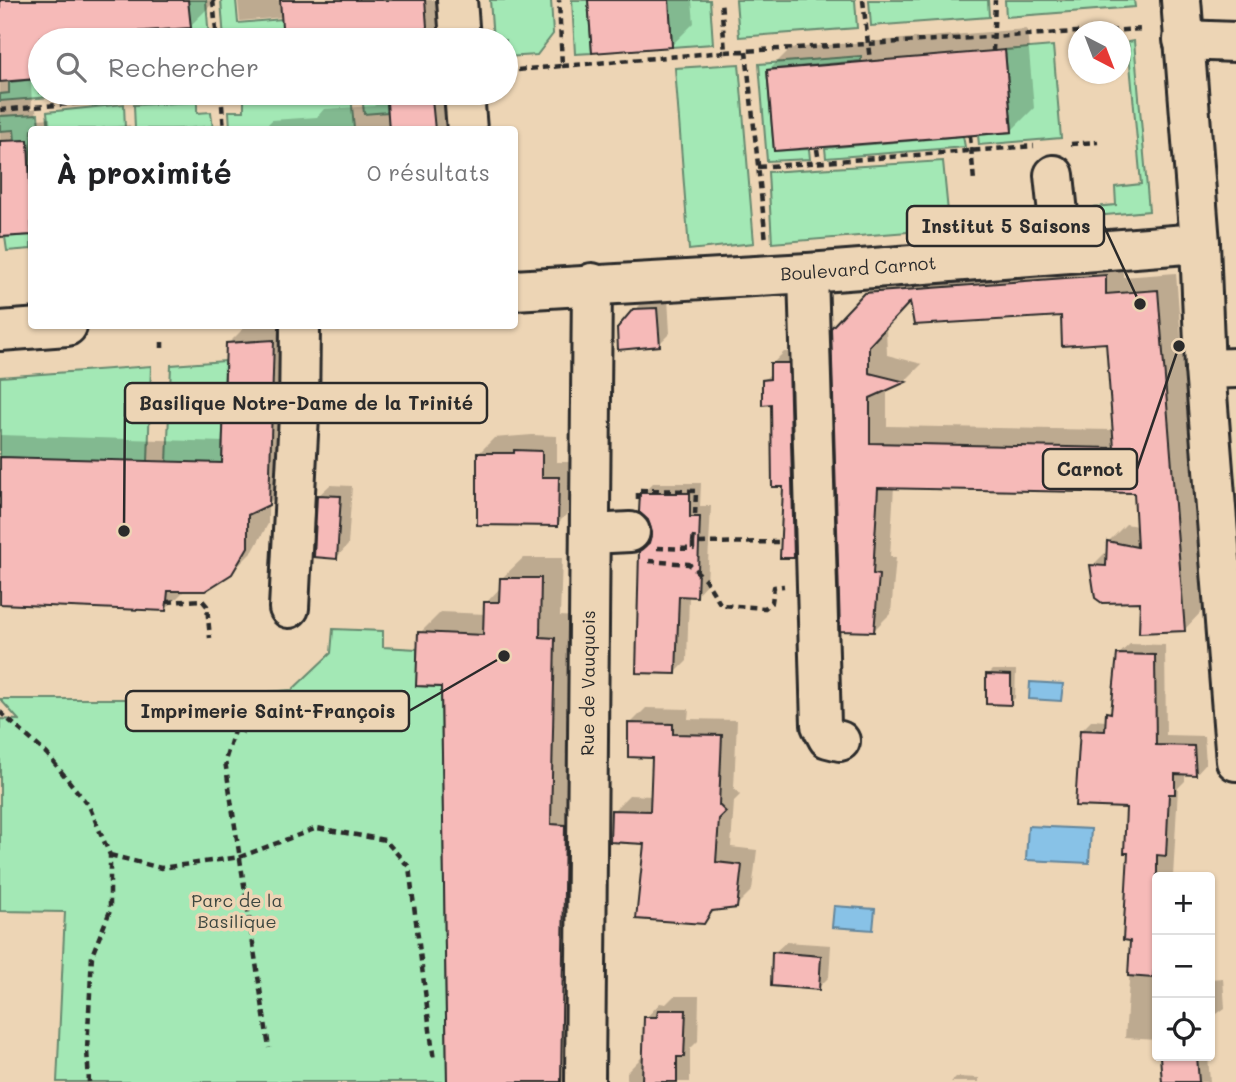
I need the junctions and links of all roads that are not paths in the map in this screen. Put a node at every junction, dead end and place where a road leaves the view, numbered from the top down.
1 (457, 0) edge
2 (1181, 0) edge
3 (459, 28) edge
4 (1183, 40) junction
5 (1236, 42) edge
6 (465, 105) edge
7 (467, 126) edge
8 (1054, 155) road end
9 (1200, 243) junction
10 (1062, 253) junction
11 (808, 273) junction
12 (592, 284) junction
13 (518, 290) edge
14 (28, 329) edge
15 (300, 329) edge
16 (0, 331) edge
17 (1220, 369) edge
18 (590, 534) junction
19 (638, 537) road end
20 (289, 608) dead end
21 (840, 741) dead end
22 (1236, 761) edge
23 (585, 1082) edge

1 - 3 street
2 - 4 street
4 - 5 street
4 - 9 street
6 - 7 street
8 - 10 street
9 - 10 street, Boulevard Carnot
9 - 17 street
10 - 11 street, Boulevard Carnot
11 - 12 street, Boulevard Carnot
11 - 21 street
12 - 13 street, Boulevard Carnot
12 - 18 street, Rue de Vauquois
14 - 16 street
15 - 20 street
17 - 22 street
18 - 19 street
18 - 23 street, Rue de Vauquois

